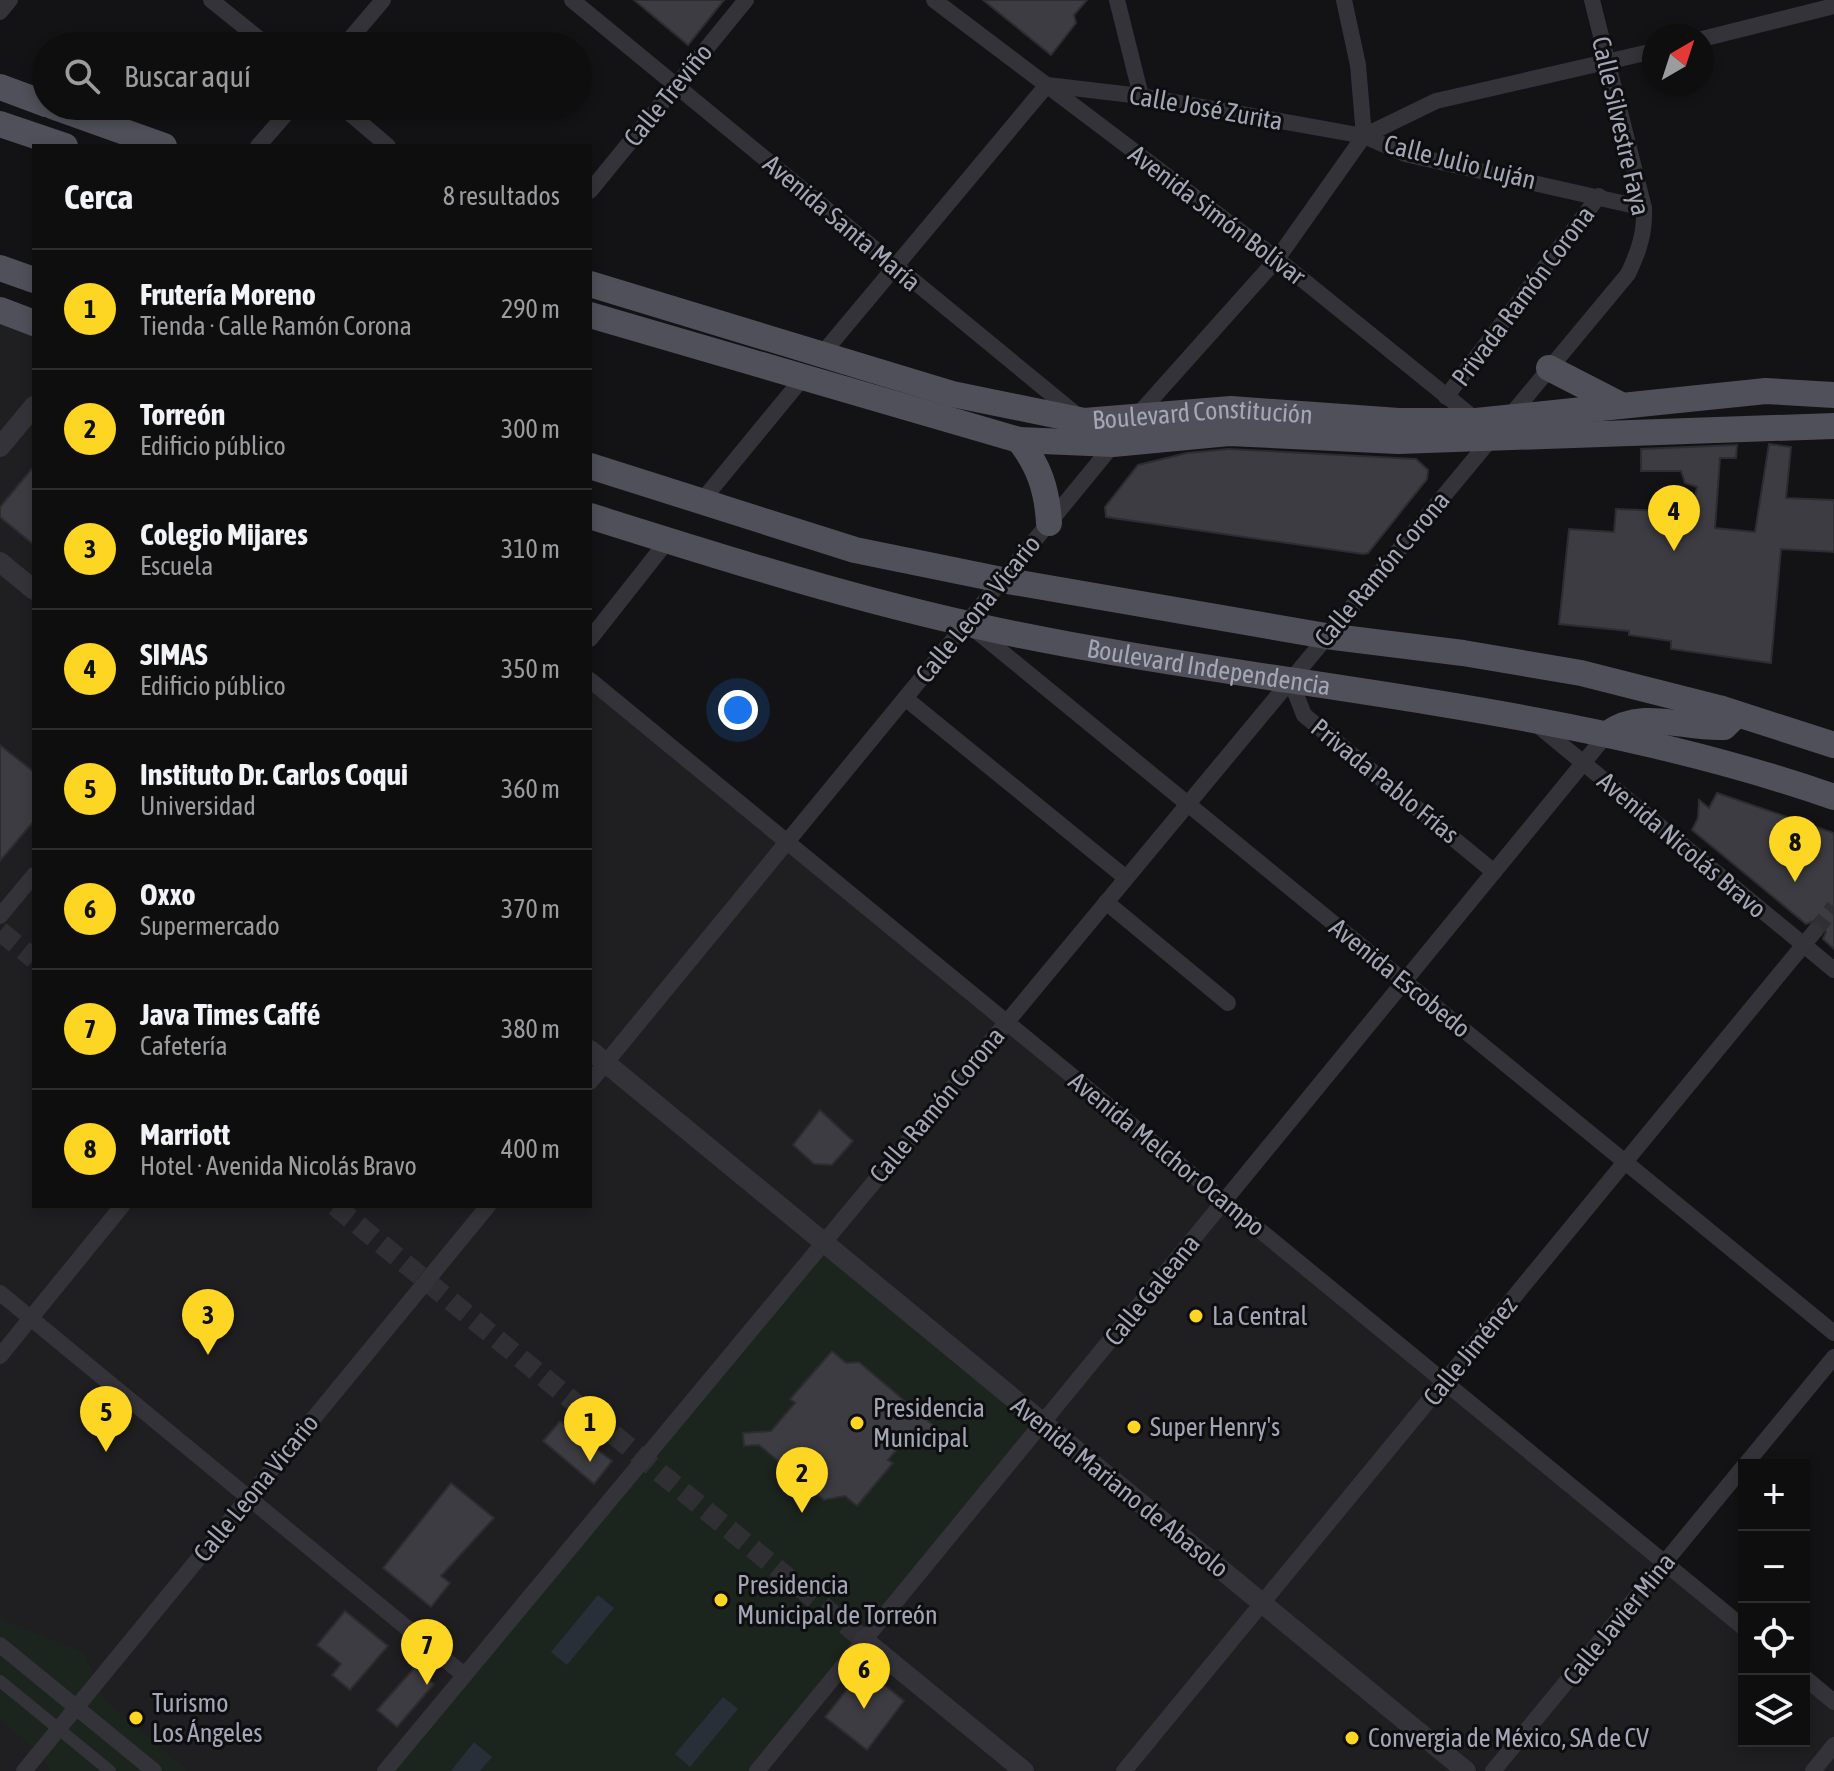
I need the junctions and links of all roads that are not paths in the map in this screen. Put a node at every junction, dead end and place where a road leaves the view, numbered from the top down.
1 (10, 0) edge
2 (211, 0) edge
3 (383, 0) edge
4 (572, 0) edge
5 (746, 0) edge
6 (934, 0) edge
7 (1117, 0) edge
8 (1344, 0) edge
9 (1592, 0) edge
10 (1832, 7) edge
11 (0, 12) edge
12 (251, 32) edge
13 (356, 32) edge
14 (1714, 36) edge
15 (1642, 54) edge
16 (1608, 63) junction
17 (675, 84) junction
18 (1047, 85) junction
19 (0, 87) edge
20 (1141, 96) junction
21 (32, 99) edge
22 (91, 120) edge
23 (281, 120) edge
24 (357, 120) edge
25 (0, 124) edge
26 (1364, 136) junction
27 (59, 144) edge
28 (158, 144) edge
29 (260, 144) edge
30 (386, 144) edge
31 (592, 188) edge
32 (1599, 196) junction
33 (1644, 208) junction
34 (1277, 259) junction
35 (895, 267) junction
36 (1, 269) edge
37 (32, 279) edge
38 (592, 285) edge
39 (0, 310) edge
40 (592, 316) edge
41 (32, 322) edge
42 (823, 353) junction
43 (1549, 368) junction
44 (802, 379) junction
45 (1834, 395) edge
46 (1446, 397) junction
47 (1619, 404) junction
48 (32, 408) edge
49 (1139, 413) junction
50 (1507, 418) junction
51 (1084, 421) junction
52 (1834, 426) edge
53 (1483, 430) junction
54 (1019, 440) junction
55 (1113, 444) junction
56 (0, 447) edge
57 (592, 467) edge
58 (700, 503) junction
59 (592, 517) edge
60 (1049, 523) junction
61 (668, 540) junction
62 (0, 562) edge
63 (1002, 580) junction
64 (32, 588) edge
65 (967, 622) junction
66 (592, 636) edge
67 (1326, 636) junction
68 (1290, 679) junction
69 (592, 682) edge
70 (905, 698) junction
71 (1737, 714) junction
72 (1531, 720) junction
73 (1607, 734) junction
74 (1834, 745) edge
75 (1584, 763) junction
76 (1834, 797) edge
77 (1188, 803) junction
78 (787, 841) junction
79 (1494, 872) junction
80 (32, 877) edge
81 (1126, 878) junction
82 (1106, 902) junction
83 (0, 916) edge
84 (1815, 931) tunnel mouth
85 (1803, 945) junction
86 (1834, 970) edge
87 (1405, 982) junction
88 (1228, 1003) dead end
89 (1006, 1021) junction
90 (598, 1056) edge
91 (592, 1076) edge
92 (1626, 1163) junction
93 (1225, 1201) junction
94 (120, 1208) edge
95 (486, 1208) edge
96 (823, 1243) junction
97 (0, 1293) edge
98 (30, 1318) junction
99 (1834, 1333) edge
100 (0, 1356) edge
101 (1834, 1357) edge
102 (1445, 1382) junction
103 (1042, 1424) junction
104 (1750, 1459) edge
105 (1738, 1473) edge
106 (248, 1497) junction
107 (1665, 1563) junction
108 (1262, 1604) junction
109 (1738, 1623) edge
110 (864, 1640) junction
111 (0, 1645) edge
112 (464, 1675) junction
113 (0, 1681) edge
114 (1810, 1682) edge
115 (1834, 1702) edge
116 (76, 1707) junction
117 (58, 1729) junction
118 (1834, 1745) edge
119 (24, 1771) edge
120 (110, 1771) edge
121 (154, 1771) edge
122 (385, 1771) edge
123 (757, 1771) edge
124 (1024, 1771) edge
125 (1124, 1771) edge
126 (1466, 1771) edge
127 (1493, 1771) edge
128 (1813, 1771) edge

1 - 11 street
2 - 12 street
3 - 13 street
4 - 17 street, Avenida Santa María
5 - 17 street, Calle Treviño
6 - 18 street, Avenida Simón Bolívar
7 - 20 street
8 - 26 street, Calle Julio Luján
9 - 16 street, Calle Silvestre Faya
10 - 14 street
15 - 16 street
16 - 26 street
16 - 33 street, Calle Silvestre Faya
17 - 31 street, Calle Treviño
17 - 35 street, Avenida Santa María
18 - 20 street, Calle José Zurita
18 - 34 street, Avenida Simón Bolívar
18 - 35 street
19 - 21 main road
20 - 26 street, Calle José Zurita
22 - 28 main road
23 - 29 street
24 - 30 street
25 - 27 main road
26 - 32 street, Calle Julio Luján
26 - 34 street, Calle Leona Vicario
32 - 33 street, Calle Julio Luján
32 - 46 street, Privada Ramón Corona
33 - 43 street, Calle Silvestre Faya
34 - 46 street, Avenida Simón Bolívar
34 - 49 street, Calle Leona Vicario
35 - 42 street
35 - 51 street, Avenida Santa María
36 - 37 main road
38 - 42 main road, Boulevard Constitución
39 - 41 main road
40 - 44 main road, Boulevard Constitución
42 - 51 main road, Boulevard Constitución
43 - 47 main road
43 - 50 street, Calle Silvestre Faya
44 - 54 main road, Boulevard Constitución
44 - 58 street
45 - 47 main road, Boulevard Constitución
46 - 53 street, Avenida Simón Bolívar
47 - 50 main road, Boulevard Constitución
48 - 56 street
49 - 51 main road, Boulevard Constitución
49 - 53 main road, Boulevard Constitución
49 - 55 street, Calle Leona Vicario
50 - 53 main road, Boulevard Constitución
51 - 55 street, Avenida Santa María
52 - 53 main road, Boulevard Constitución
53 - 55 main road, Boulevard Constitución
53 - 67 street, Calle Ramón Corona
54 - 55 main road, Boulevard Constitución
54 - 60 main road
55 - 60 street, Calle Leona Vicario
57 - 58 main road, Boulevard Independencia
58 - 63 main road, Boulevard Independencia
59 - 61 main road, Boulevard Independencia
60 - 63 street, Calle Leona Vicario
61 - 65 main road, Boulevard Independencia
61 - 66 street
62 - 64 street
63 - 65 street, Calle Leona Vicario
63 - 67 main road, Boulevard Independencia
65 - 68 main road, Boulevard Independencia
65 - 70 street, Calle Leona Vicario
65 - 77 street, Avenida Escobedo
67 - 68 street, Calle Ramón Corona
67 - 71 main road, Boulevard Independencia
68 - 72 main road, Boulevard Independencia
68 - 77 street, Calle Ramón Corona
68 - 79 street, Privada Pablo Frías
69 - 78 street, Avenida Melchor Ocampo
70 - 78 street, Calle Leona Vicario
70 - 81 street
71 - 73 main road
71 - 74 main road, Boulevard Independencia
72 - 73 main road, Boulevard Independencia
72 - 75 street, Avenida Nicolás Bravo
73 - 75 street, Calle Galeana
73 - 76 main road, Boulevard Independencia
75 - 79 street, Calle Galeana
75 - 85 street, Avenida Nicolás Bravo
77 - 81 street, Calle Ramón Corona
77 - 87 street, Avenida Escobedo
78 - 89 street, Avenida Melchor Ocampo
78 - 90 street, Calle Leona Vicario
79 - 87 street, Calle Galeana
80 - 83 street
81 - 82 street, Calle Ramón Corona
82 - 88 street
82 - 89 street, Calle Ramón Corona
84 - 85 street, Calle Jiménez
85 - 86 street, Avenida Nicolás Bravo
85 - 92 street, Calle Jiménez
87 - 92 street, Avenida Escobedo
87 - 93 street, Calle Galeana
89 - 93 street, Avenida Melchor Ocampo
89 - 96 street, Calle Ramón Corona
90 - 91 street, Calle Leona Vicario
90 - 96 street, Avenida Mariano de Abasolo
92 - 99 street, Avenida Escobedo
92 - 102 street, Calle Jiménez
93 - 102 street, Avenida Melchor Ocampo
93 - 103 street, Calle Galeana
94 - 98 street
95 - 106 street, Calle Leona Vicario
96 - 103 street, Avenida Mariano de Abasolo
96 - 112 street, Calle Ramón Corona
97 - 98 street
98 - 100 street
98 - 106 street
101 - 104 street, Calle Javier Mina
102 - 107 street, Avenida Melchor Ocampo
102 - 108 street, Calle Jiménez
103 - 108 street, Avenida Mariano de Abasolo
103 - 110 street, Calle Galeana
105 - 107 street, Calle Javier Mina
106 - 112 street
106 - 116 street, Calle Leona Vicario
107 - 109 street, Avenida Melchor Ocampo
107 - 127 street, Calle Javier Mina
108 - 125 street, Calle Jiménez
108 - 126 street, Avenida Mariano de Abasolo
110 - 123 street, Calle Galeana
110 - 124 street
111 - 116 street
112 - 122 street, Calle Ramón Corona
113 - 117 street
114 - 115 street
116 - 117 street, Calle Leona Vicario
116 - 121 street
117 - 119 street, Calle Leona Vicario
117 - 120 street
118 - 128 street

